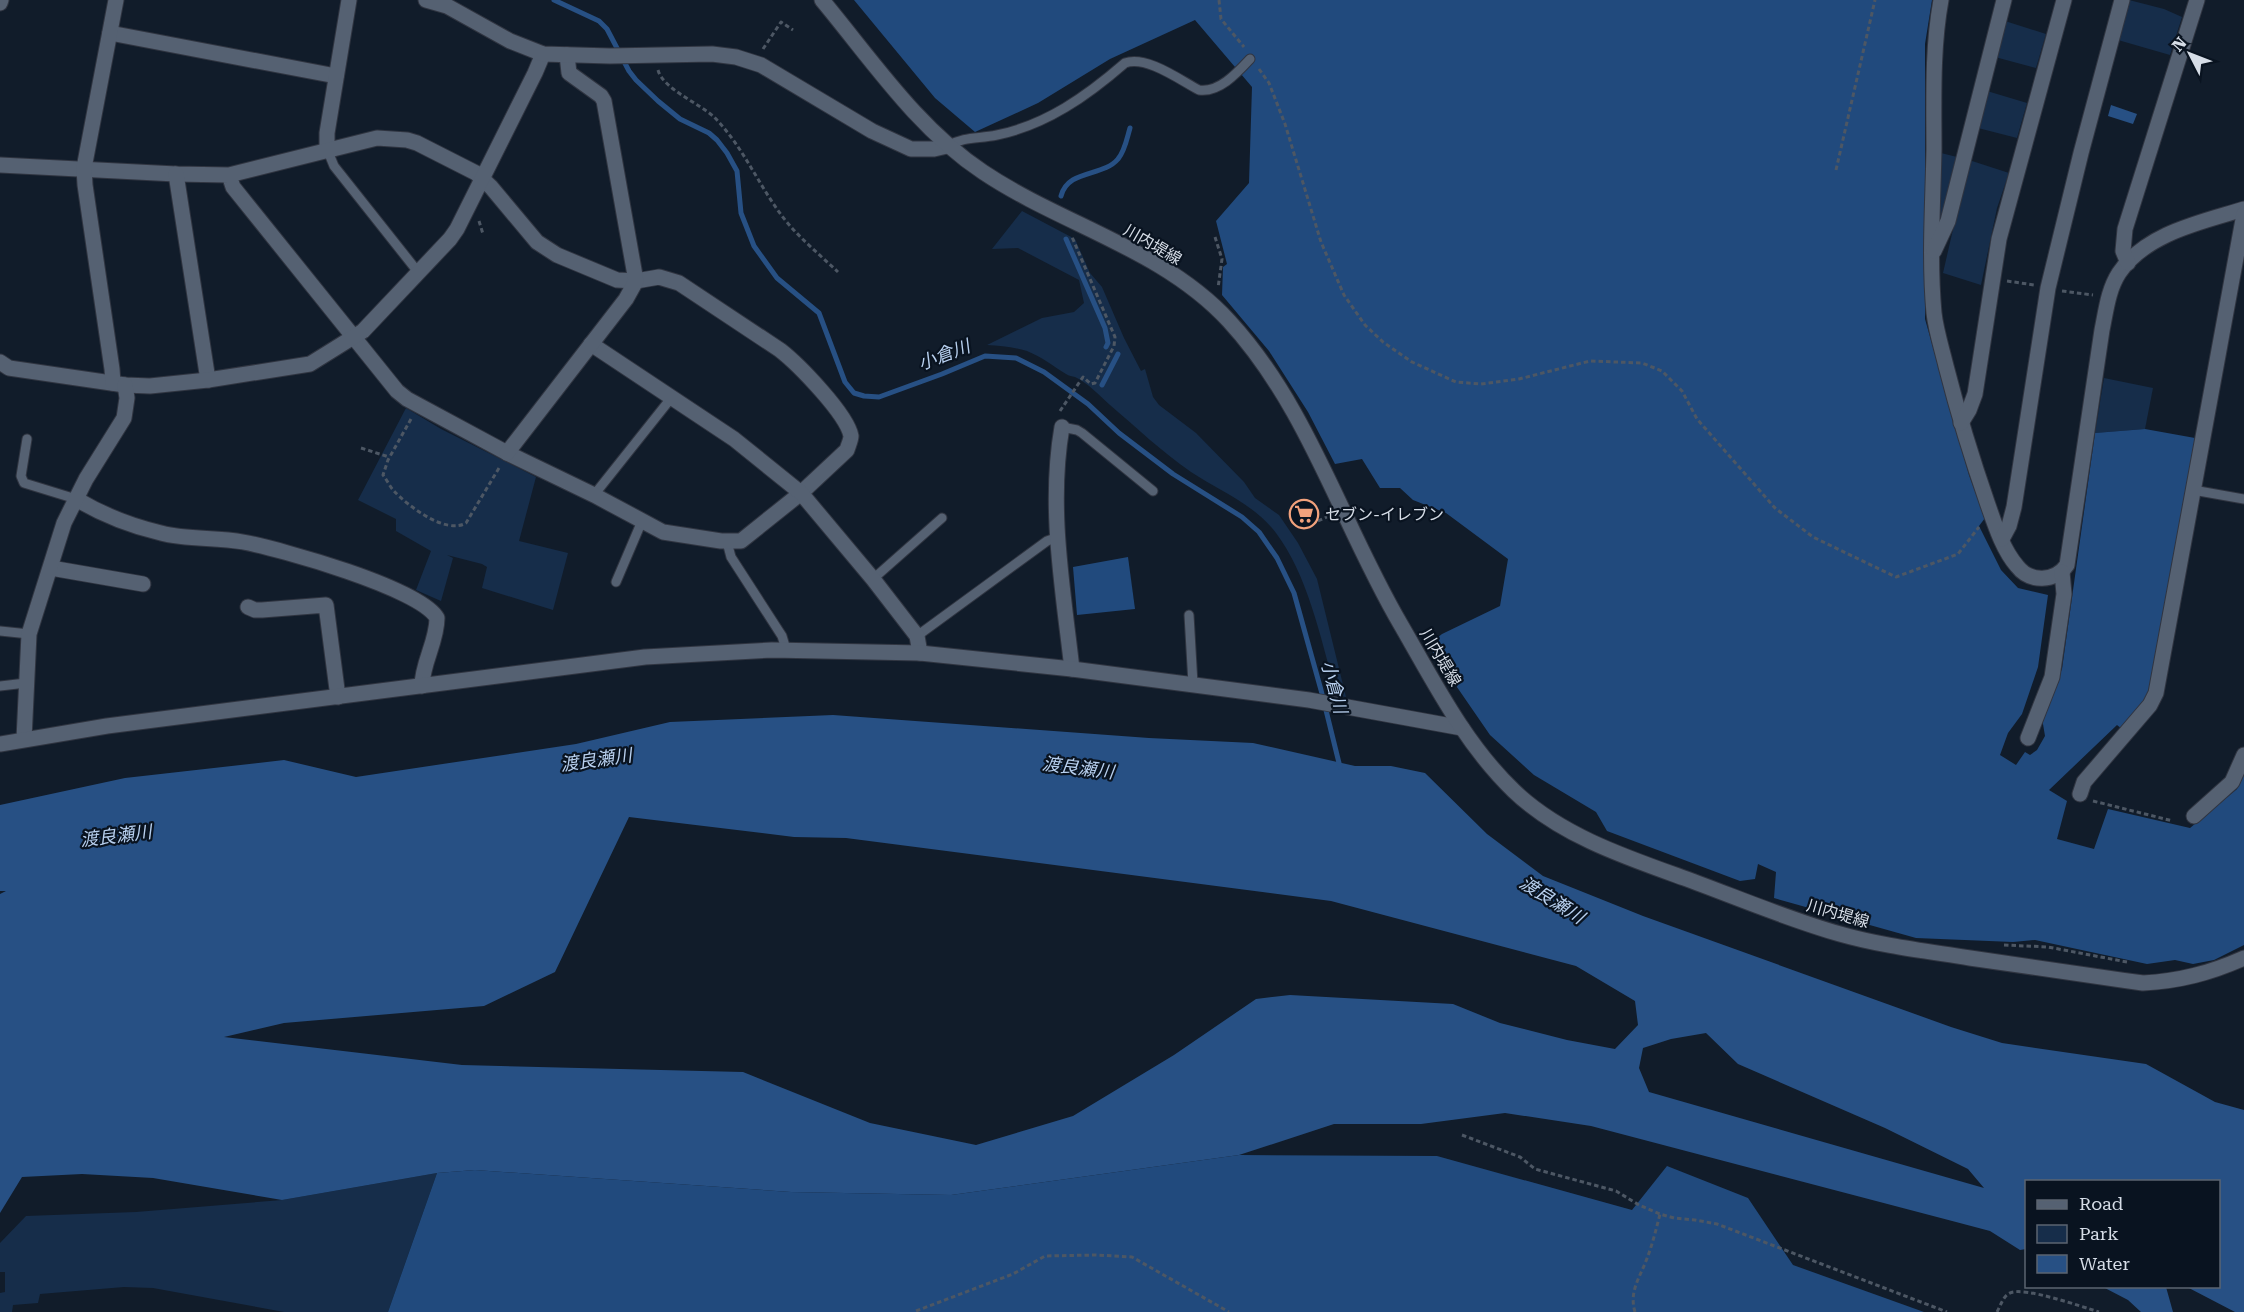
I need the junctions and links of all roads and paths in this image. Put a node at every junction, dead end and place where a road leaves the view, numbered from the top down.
1 (116, 0) edge
2 (349, 0) edge
3 (426, 0) edge
4 (822, 0) edge
5 (1219, 0) edge
6 (1875, 0) edge
7 (1941, 0) edge
8 (2004, 0) edge
9 (2064, 0) edge
10 (2122, 0) edge
11 (2197, 0) edge
12 (793, 30) dead end
13 (110, 33) junction
14 (543, 54) junction
15 (567, 55) junction
16 (654, 55) junction
17 (1250, 59) junction
18 (756, 63) junction
19 (336, 76) junction
20 (947, 146) junction
21 (327, 149) junction
22 (0, 165) edge
23 (84, 168) junction
24 (1836, 170) dead end
25 (176, 174) junction
26 (230, 175) junction
27 (482, 178) junction
28 (2244, 209) edge
29 (2244, 214) edge
30 (1072, 233) dead end
31 (1215, 237) dead end
32 (1932, 254) junction
33 (2128, 263) junction
34 (418, 272) junction
35 (838, 272) dead end
36 (2002, 280) dead end
37 (636, 281) junction
38 (2035, 285) dead end
39 (2060, 290) dead end
40 (2093, 295) dead end
41 (1216, 308) junction
42 (355, 338) junction
43 (591, 344) junction
44 (0, 362) edge
45 (208, 380) junction
46 (119, 384) junction
47 (672, 397) junction
48 (418, 406) junction
49 (1061, 410) dead end
50 (1961, 423) junction
51 (1062, 427) joint
52 (27, 439) dead end
53 (361, 448) dead end
54 (507, 453) junction
55 (389, 457) junction
56 (2193, 489) junction
57 (1153, 491) dead end
58 (801, 493) junction
59 (594, 495) junction
60 (76, 498) junction
61 (2244, 499) edge
62 (1334, 514) dead end
63 (942, 518) dead end
64 (1993, 518) junction
65 (642, 521) junction
66 (1318, 521) dead end
67 (1058, 537) junction
68 (2002, 539) junction
69 (727, 542) junction
70 (51, 568) junction
71 (2062, 572) junction
72 (873, 579) junction
73 (616, 582) dead end
74 (143, 584) dead end
75 (248, 607) dead end
76 (1189, 615) dead end
77 (0, 631) edge
78 (29, 634) junction
79 (917, 636) junction
80 (784, 651) junction
81 (920, 653) junction
82 (1072, 669) junction
83 (26, 683) junction
84 (1193, 684) junction
85 (0, 686) edge
86 (423, 686) junction
87 (338, 697) junction
88 (1462, 728) junction
89 (2028, 738) dead end
90 (24, 739) junction
91 (0, 744) edge
92 (2244, 755) edge
93 (2084, 797) joint
94 (2194, 816) dead end
95 (2173, 822) dead end
96 (2244, 958) edge
97 (1462, 1135) dead end
98 (1660, 1214) junction
99 (916, 1311) edge
100 (1229, 1312) edge
101 (1635, 1312) edge
102 (1947, 1312) edge
103 (1997, 1312) edge
104 (2099, 1312) edge

1 - 13 street
2 - 19 street
3 - 14 street
4 - 20 street, 川内堤線
5 - 17 path
6 - 24 path
7 - 32 street
8 - 32 street
9 - 50 street
10 - 68 street
11 - 33 street
12 - 18 path
13 - 19 street
13 - 23 street
14 - 15 street
14 - 27 street
15 - 16 street
15 - 37 street
16 - 18 street
16 - 35 path
17 - 20 lane
17 - 64 path
18 - 20 street
19 - 21 street
20 - 41 street, 川内堤線
21 - 26 street
21 - 27 street
21 - 34 lane
22 - 23 street
23 - 25 street
23 - 46 street
25 - 26 street
25 - 45 street
26 - 42 street
27 - 34 street
27 - 37 street
28 - 33 street
29 - 56 street
30 - 49 path
31 - 41 path
32 - 50 street
33 - 71 street
34 - 42 street
36 - 38 path
37 - 43 street
37 - 58 street
39 - 40 path
41 - 88 street, 川内堤線
42 - 45 street
42 - 48 street
43 - 47 street
43 - 54 street
44 - 46 street
45 - 46 street
46 - 60 street
47 - 58 street
47 - 59 lane
48 - 54 street
48 - 55 path
50 - 64 street
51 - 57 lane
51 - 67 street
52 - 60 lane
53 - 55 path
54 - 55 path
54 - 59 street
56 - 61 lane
56 - 93 street
58 - 69 street
58 - 72 street
59 - 65 street
60 - 70 street
60 - 86 street
62 - 66 path
63 - 72 lane
64 - 68 street
65 - 69 street
65 - 73 lane
67 - 79 lane
67 - 82 street
68 - 71 street
69 - 80 lane
70 - 74 street
70 - 78 street
71 - 89 street
72 - 79 street
75 - 87 street
76 - 84 lane
77 - 78 lane
78 - 83 street
79 - 81 street
80 - 81 street
80 - 86 street
81 - 82 street
82 - 84 street
83 - 85 lane
83 - 90 street
84 - 88 street
86 - 87 street
87 - 90 street
88 - 96 street, 川内堤線
90 - 91 street
92 - 94 street
93 - 95 path
97 - 98 path
98 - 101 path
98 - 102 path
99 - 100 path
103 - 104 path

